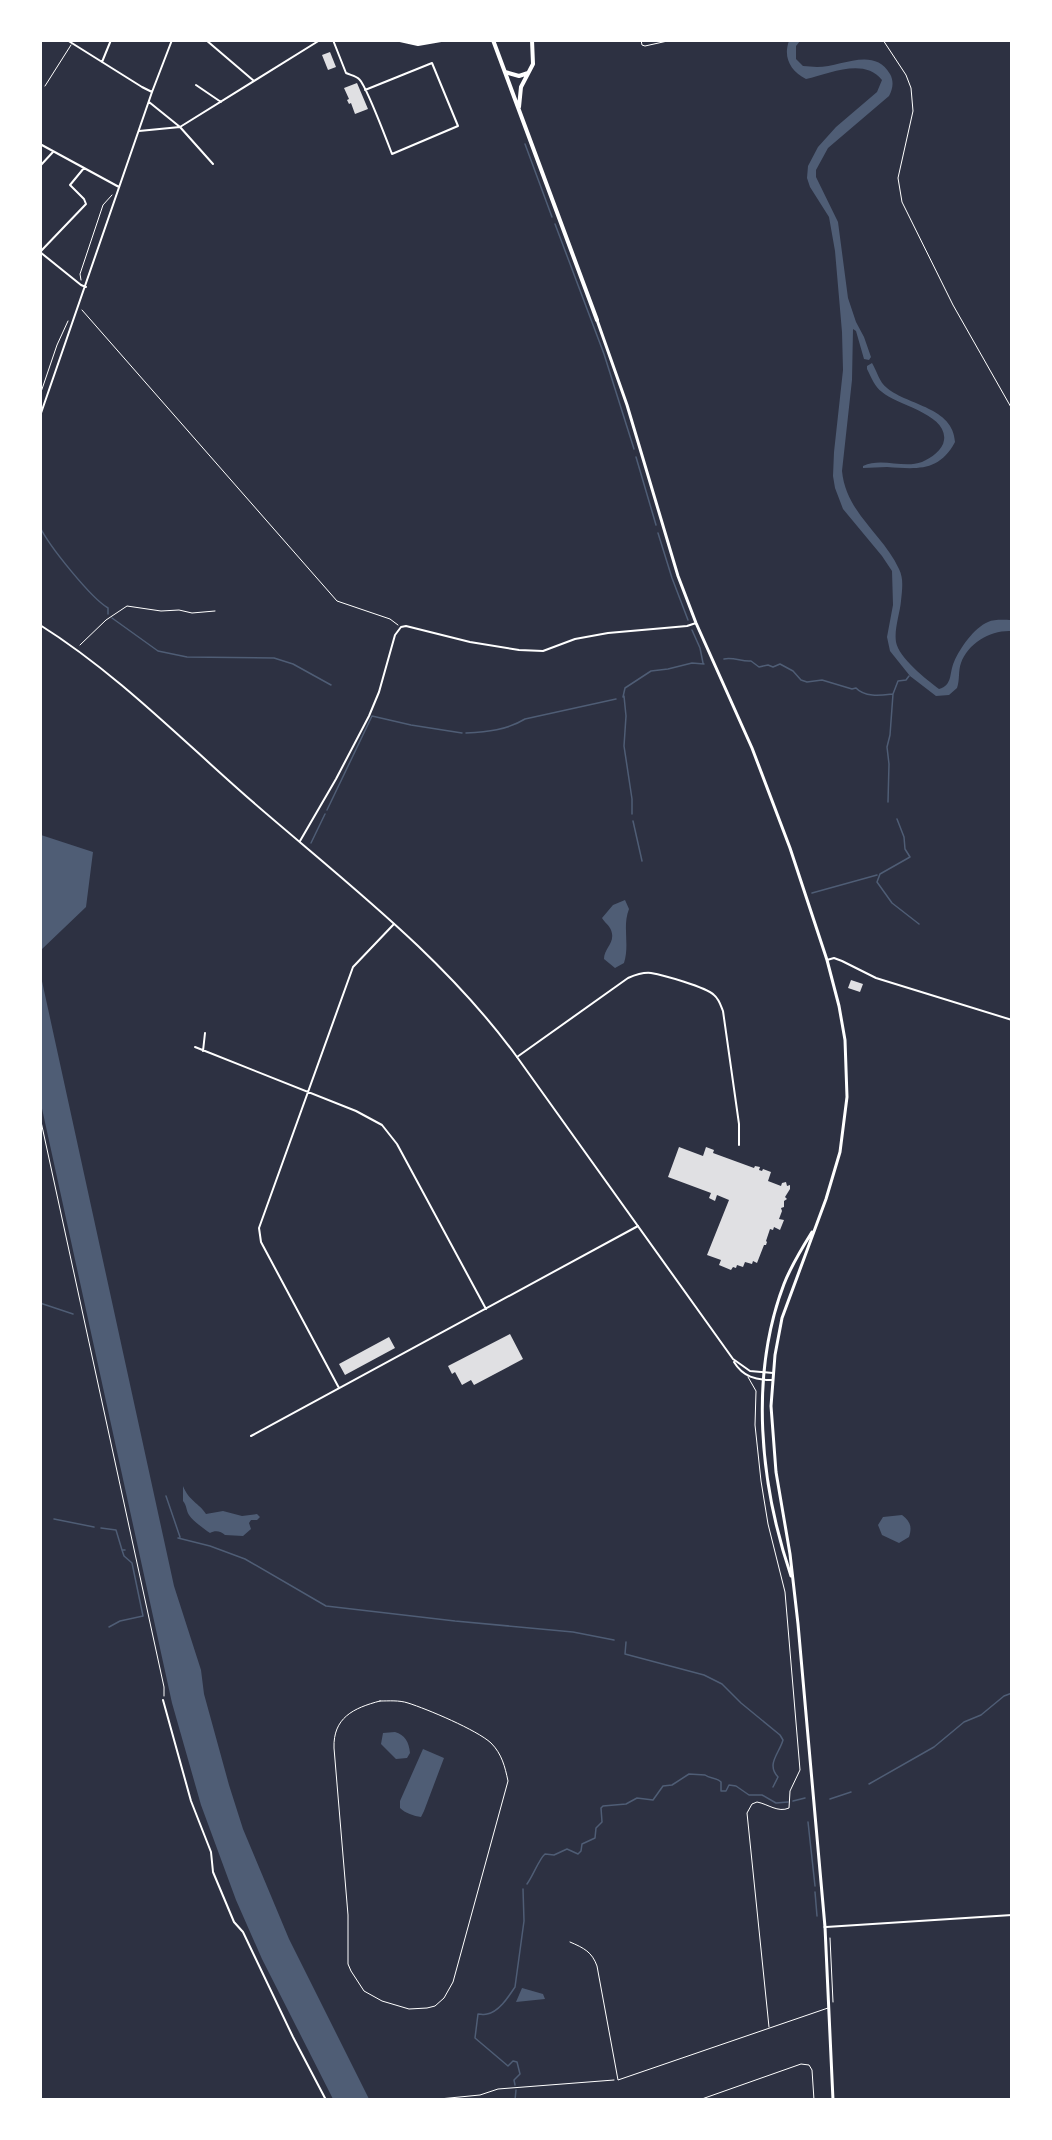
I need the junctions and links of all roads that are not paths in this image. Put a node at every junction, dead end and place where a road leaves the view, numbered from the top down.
1 (67, 40) edge
2 (111, 40) edge
3 (172, 40) edge
4 (206, 40) edge
5 (320, 40) edge
6 (333, 40) edge
7 (400, 40) edge
8 (441, 40) edge
9 (532, 40) edge
10 (493, 41) edge
11 (72, 43) junction
12 (102, 62) junction
13 (505, 72) junction
14 (529, 73) junction
15 (254, 81) junction
16 (196, 84) dead end
17 (45, 86) dead end
18 (365, 90) junction
19 (152, 92) junction
20 (149, 102) junction
21 (221, 102) junction
22 (519, 111) junction
23 (180, 128) junction
24 (139, 131) junction
25 (40, 144) edge
26 (53, 152) junction
27 (213, 164) dead end
28 (40, 166) edge
29 (84, 168) junction
30 (119, 187) junction
31 (86, 287) junction
32 (597, 320) joint
33 (40, 417) edge
34 (696, 623) junction
35 (40, 625) edge
36 (300, 841) junction
37 (394, 924) junction
38 (827, 960) junction
39 (1011, 1020) edge
40 (205, 1033) dead end
41 (195, 1047) dead end
42 (203, 1051) junction
43 (517, 1057) junction
44 (308, 1093) junction
45 (739, 1145) dead end
46 (818, 1222) junction
47 (638, 1226) junction
48 (486, 1309) junction
49 (733, 1359) junction
50 (764, 1373) junction
51 (773, 1373) junction
52 (746, 1375) junction
53 (764, 1380) junction
54 (772, 1380) junction
55 (339, 1388) junction
56 (251, 1436) dead end
57 (793, 1583) junction
58 (163, 1700) road end
59 (1011, 1915) edge
60 (825, 1927) junction
61 (570, 1942) dead end
62 (828, 2008) junction
63 (769, 2027) junction
64 (326, 2100) edge
65 (699, 2100) edge
66 (814, 2100) edge
67 (833, 2100) edge

1 - 11 street
2 - 12 street
3 - 19 street
4 - 15 street
5 - 15 street
6 - 18 street
7 - 8 highway
9 - 14 highway
10 - 13 highway
11 - 12 street
11 - 17 lane
12 - 19 street
13 - 14 highway
13 - 22 highway
14 - 22 highway
15 - 21 street
16 - 21 street
18 - 18 street
19 - 20 street
20 - 23 street
20 - 24 street
21 - 23 street
22 - 32 highway
23 - 24 street
23 - 27 street
24 - 30 street
25 - 26 street
26 - 28 street
26 - 29 street
29 - 30 street
29 - 31 street
30 - 31 street
31 - 33 street
32 - 34 main road
34 - 36 street
34 - 38 main road
35 - 36 street
36 - 37 street
37 - 43 street
37 - 44 street
38 - 39 street
38 - 46 main road
40 - 42 street
41 - 42 street
42 - 44 street
43 - 45 street
43 - 47 street
44 - 48 street
44 - 55 street
46 - 50 main road
46 - 51 main road
47 - 48 street
47 - 49 street
48 - 55 street
49 - 50 street
49 - 52 street
50 - 51 street
50 - 53 main road
51 - 54 main road
52 - 53 street
52 - 63 lane
53 - 54 street
53 - 57 main road
54 - 57 main road
55 - 56 street
57 - 60 main road
58 - 64 street
59 - 60 street
60 - 62 main road
61 - 63 lane
62 - 63 lane
62 - 67 main road
65 - 66 lane

